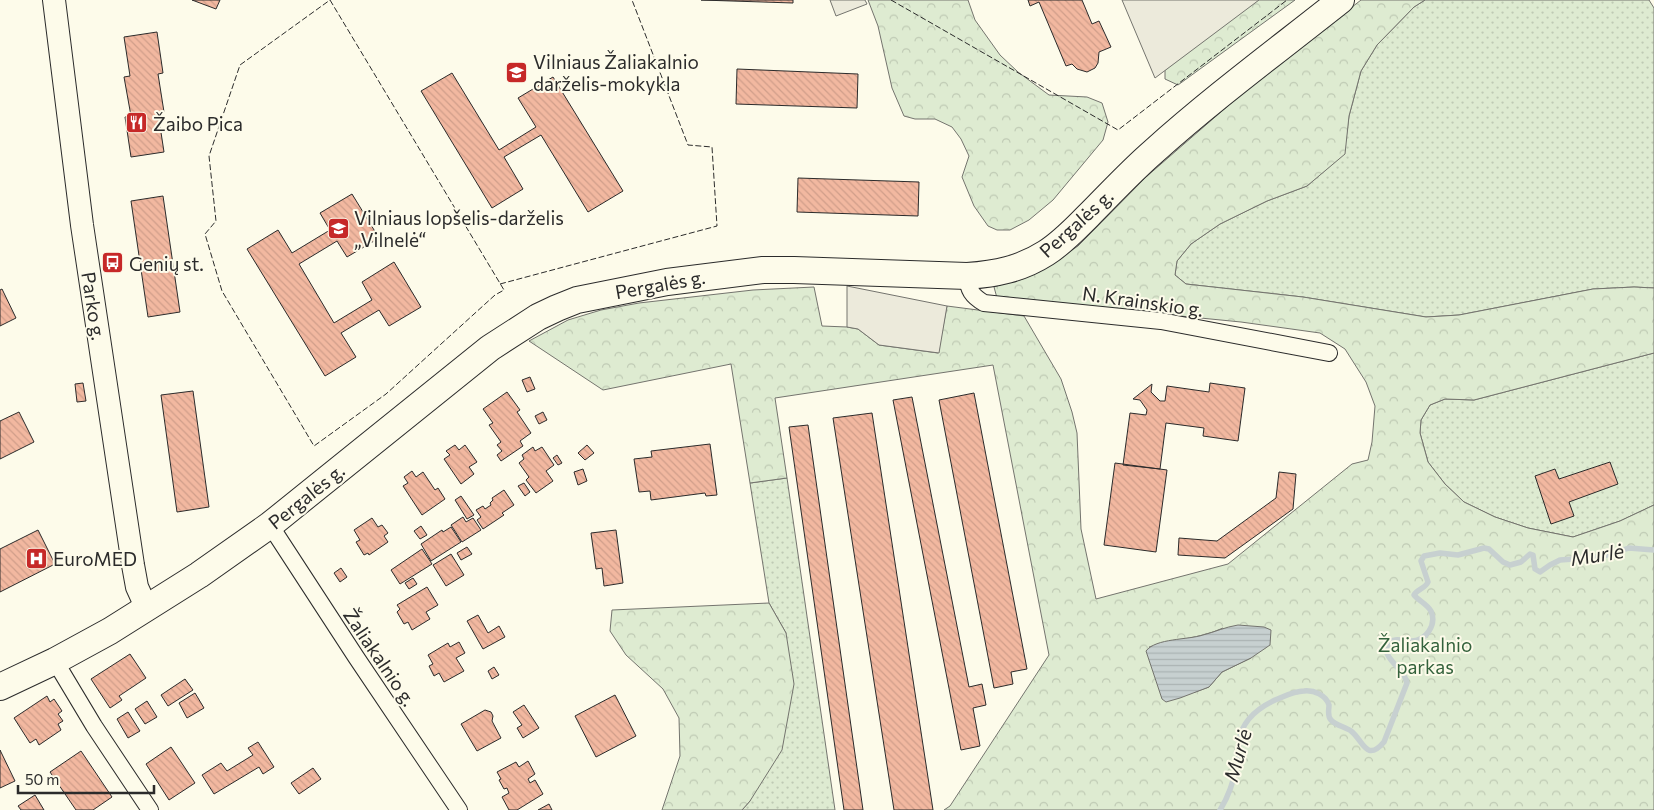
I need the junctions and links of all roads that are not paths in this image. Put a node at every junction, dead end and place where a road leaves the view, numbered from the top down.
1 (54, 0) edge
2 (1341, 0) edge
3 (967, 276) junction
4 (1329, 353) dead end
5 (270, 525) junction
6 (147, 609) junction
7 (55, 661) junction
8 (0, 687) edge
9 (150, 810) edge
10 (459, 810) edge

1 - 6 main road, Parko g.
2 - 3 main road, Pergalės g.
3 - 4 street, N. Krainskio g.
3 - 5 main road, Pergalės g.
5 - 6 main road, Pergalės g.
5 - 10 street, Žaliakalnio g.
6 - 7 main road, Pergalės g.
7 - 8 main road, Pergalės g.
7 - 9 street

